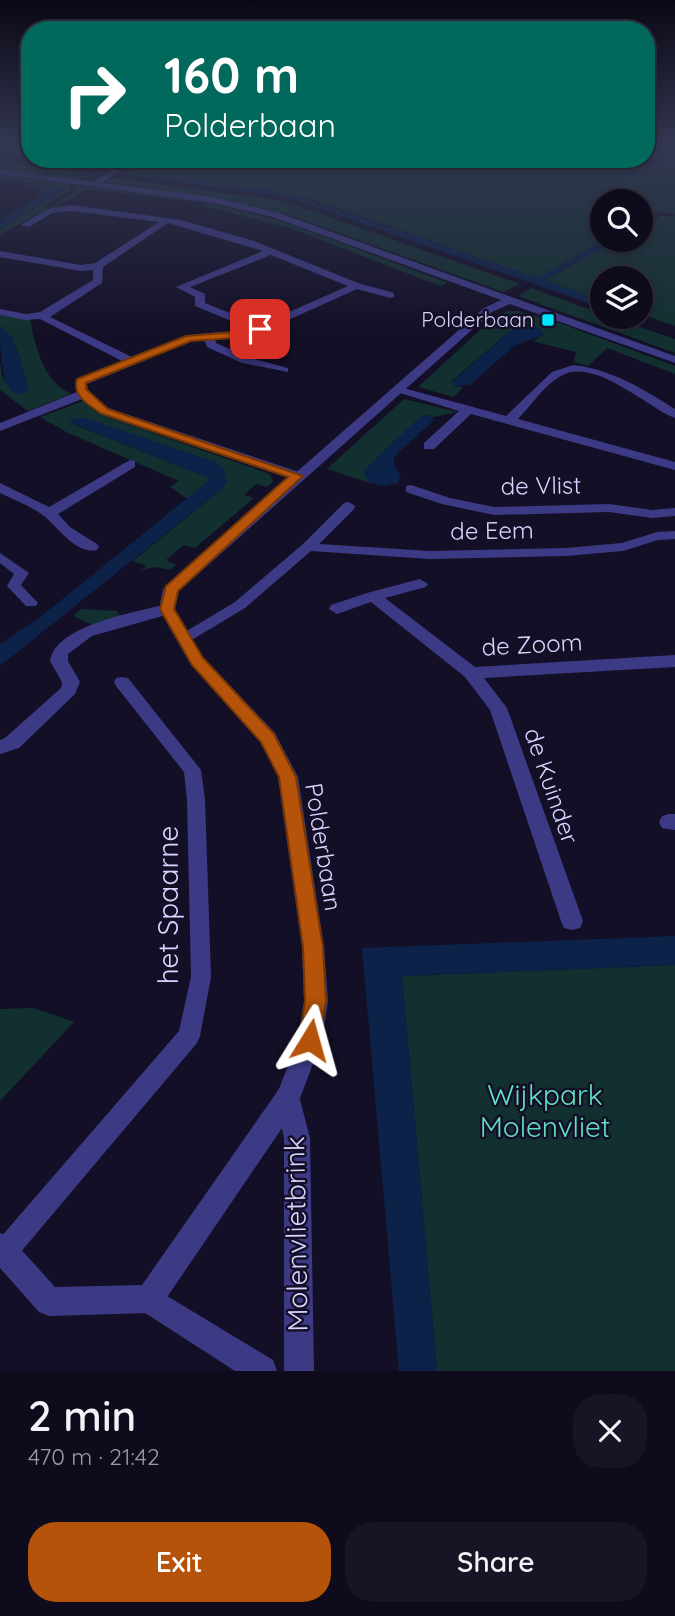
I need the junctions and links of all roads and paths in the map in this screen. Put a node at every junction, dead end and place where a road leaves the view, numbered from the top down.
1 (242, 207) edge
2 (165, 222) junction
3 (26, 225) dead end
4 (272, 251) junction
5 (0, 254) edge
6 (98, 266) junction
7 (354, 285) junction
8 (390, 295) dead end
9 (510, 300) junction
10 (0, 312) edge
11 (43, 315) junction
12 (260, 329) junction
13 (209, 336) junction
14 (675, 360) edge
15 (132, 362) junction
16 (284, 370) dead end
17 (396, 390) junction
18 (83, 394) junction
19 (468, 410) junction
20 (675, 414) edge
21 (510, 420) junction
22 (0, 427) edge
23 (429, 446) dead end
24 (130, 464) dead end
25 (674, 467) edge
26 (297, 476) junction
27 (0, 486) edge
28 (411, 489) dead end
29 (349, 506) dead end
30 (675, 512) edge
31 (49, 513) junction
32 (675, 535) edge
33 (92, 547) dead end
34 (308, 547) junction
35 (0, 557) edge
36 (420, 584) dead end
37 (373, 596) junction
38 (31, 603) dead end
39 (167, 609) junction
40 (337, 609) dead end
41 (185, 638) junction
42 (675, 661) edge
43 (471, 673) junction
44 (122, 682) dead end
45 (0, 747) edge
46 (572, 921) dead end
47 (288, 1097) junction
48 (3, 1249) edge
49 (149, 1299) junction
50 (262, 1371) edge
51 (299, 1371) edge

1 - 9 street
2 - 3 street
2 - 4 street
2 - 6 street
4 - 7 street
4 - 12 street
5 - 6 street
6 - 11 street
7 - 8 street
7 - 12 street
9 - 14 street
9 - 17 street
10 - 11 street
11 - 15 street
12 - 13 street
13 - 15 street
13 - 16 street
15 - 18 street
17 - 19 street
17 - 26 street
18 - 22 street
18 - 26 street
19 - 21 street
19 - 23 street
20 - 21 street
21 - 25 street
24 - 31 street
26 - 39 street
27 - 31 street
28 - 30 street, de Vlist
29 - 34 street
31 - 33 street
32 - 34 street, de Eem
34 - 41 street
35 - 38 street
36 - 37 street
37 - 40 street
37 - 43 street, de Zoom
39 - 41 street, Polderbaan
39 - 45 street
41 - 47 street, Polderbaan
42 - 43 street, de Zoom
43 - 46 street, de Kuinder
44 - 48 street, het Spaarne
47 - 49 street, Polderbaan
47 - 51 street, Molenvlietbrink
48 - 49 street
49 - 50 street

